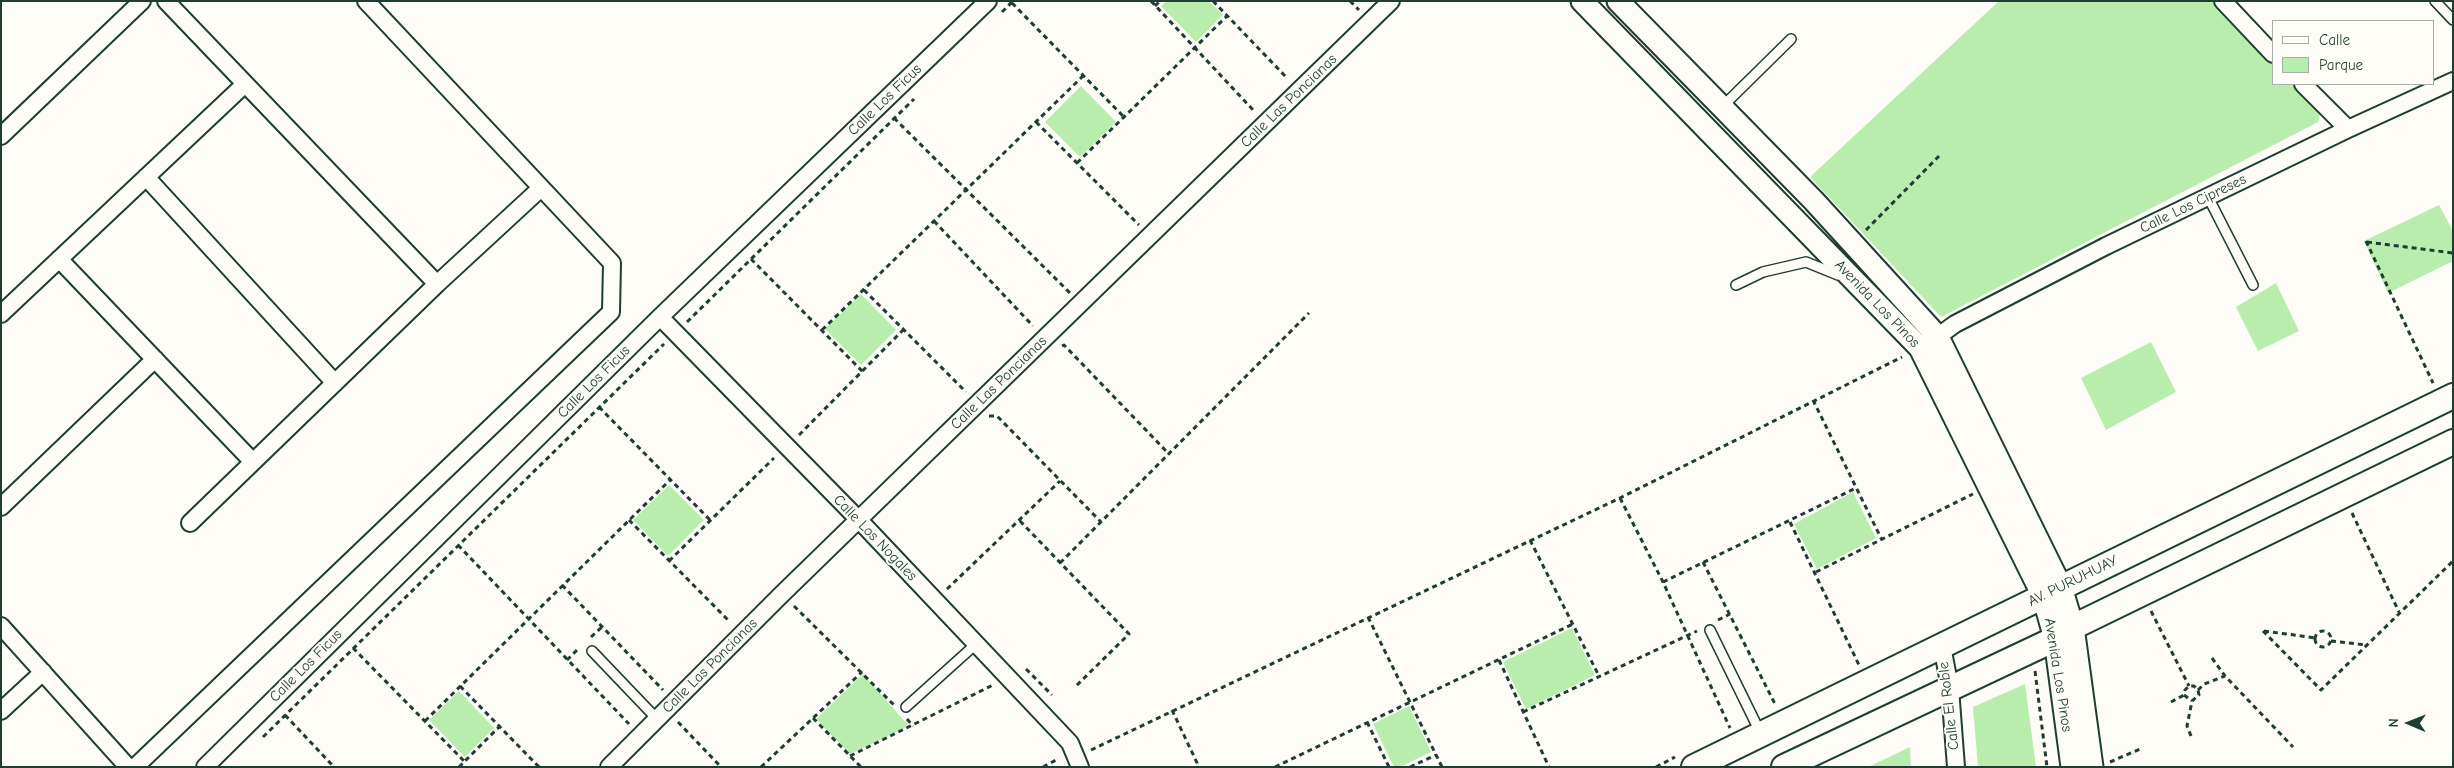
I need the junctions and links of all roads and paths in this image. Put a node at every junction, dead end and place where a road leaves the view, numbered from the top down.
1 (142, 1) edge
2 (166, 1) edge
3 (366, 1) edge
4 (988, 1) edge
5 (1151, 1) edge
6 (1160, 1) edge
7 (1213, 1) edge
8 (1350, 1) edge
9 (1392, 1) edge
10 (1582, 1) edge
11 (1618, 1) edge
12 (2222, 1) edge
13 (2435, 1) edge
14 (1012, 2) edge
15 (1155, 6) junction
16 (1361, 12) dead end
17 (998, 16) dead end
18 (1227, 16) junction
19 (2453, 20) edge
20 (1791, 39) dead end
21 (1194, 47) junction
22 (2272, 53) edge
23 (1083, 76) junction
24 (2453, 81) edge
25 (1290, 82) dead end
26 (245, 84) junction
27 (2304, 85) edge
28 (915, 98) dead end
29 (1722, 108) junction
30 (1257, 114) dead end
31 (1124, 117) junction
32 (894, 118) junction
33 (1036, 122) junction
34 (2348, 129) junction
35 (1, 136) edge
36 (1941, 154) dead end
37 (1077, 163) junction
38 (146, 177) junction
39 (541, 188) junction
40 (966, 190) junction
41 (2208, 197) junction
42 (934, 221) junction
43 (1141, 228) dead end
44 (1866, 230) dead end
45 (2453, 253) edge
46 (59, 259) junction
47 (751, 259) junction
48 (437, 284) junction
49 (1736, 285) dead end
50 (2254, 285) dead end
51 (864, 290) junction
52 (1072, 294) dead end
53 (1870, 296) junction
54 (1309, 313) dead end
55 (1, 314) edge
56 (660, 317) junction
57 (904, 329) junction
58 (822, 330) junction
59 (1036, 332) dead end
60 (676, 333) junction
61 (1929, 342) junction
62 (1057, 349) dead end
63 (155, 359) junction
64 (863, 372) junction
65 (334, 383) junction
66 (2447, 399) edge
67 (1813, 400) junction
68 (977, 404) junction
69 (599, 407) junction
70 (796, 438) dead end
71 (2453, 442) edge
72 (1169, 454) junction
73 (776, 457) dead end
74 (253, 462) junction
75 (670, 480) junction
76 (1060, 481) junction
77 (1856, 488) junction
78 (1974, 494) dead end
79 (1620, 498) junction
80 (2348, 505) dead end
81 (1, 507) edge
82 (628, 520) junction
83 (859, 520) junction
84 (711, 521) junction
85 (1020, 522) junction
86 (1101, 522) junction
87 (1790, 522) junction
88 (190, 523) dead end
89 (1530, 540) junction
90 (1882, 540) junction
91 (458, 545) junction
92 (669, 561) junction
93 (2453, 561) edge
94 (1703, 562) junction
95 (1060, 563) junction
96 (1816, 572) junction
97 (1663, 582) junction
98 (562, 585) junction
99 (947, 589) dead end
100 (2052, 591) junction
101 (2148, 605) dead end
102 (794, 606) dead end
103 (2399, 612) junction
104 (1730, 614) junction
105 (1368, 618) junction
106 (527, 619) junction
107 (1573, 624) junction
108 (1, 626) edge
109 (734, 626) dead end
110 (1709, 626) junction
111 (2064, 633) junction
112 (1688, 635) junction
113 (2316, 638) junction
114 (2331, 641) junction
115 (976, 644) junction
116 (2366, 645) junction
117 (1942, 646) junction
118 (353, 648) junction
119 (2032, 650) junction
120 (592, 652) dead end
121 (2212, 658) dead end
122 (1499, 660) junction
123 (1861, 668) dead end
124 (42, 672) junction
125 (862, 672) junction
126 (1599, 676) junction
127 (2225, 676) junction
128 (1000, 682) dead end
129 (460, 686) junction
130 (2189, 686) junction
131 (1075, 687) dead end
132 (1950, 688) junction
133 (2198, 690) junction
134 (666, 694) dead end
135 (2184, 695) junction
136 (2192, 701) junction
137 (1410, 702) junction
138 (2171, 702) dead end
139 (906, 707) dead end
140 (1777, 708) dead end
141 (1172, 710) junction
142 (1, 711) edge
143 (1523, 712) junction
144 (285, 715) junction
145 (812, 718) junction
146 (657, 719) junction
147 (425, 721) junction
148 (677, 722) dead end
149 (1367, 722) junction
150 (499, 726) junction
151 (913, 726) junction
152 (633, 728) dead end
153 (1732, 731) dead end
154 (1761, 734) junction
155 (2191, 736) dead end
156 (259, 741) dead end
157 (2293, 747) dead end
158 (2140, 749) dead end
159 (1436, 755) junction
160 (850, 756) junction
161 (1072, 760) edge
162 (464, 762) junction
163 (1283, 765) edge
164 (2099, 765) edge
165 (128, 767) edge
166 (135, 767) edge
167 (204, 767) edge
168 (334, 767) edge
169 (459, 767) edge
170 (539, 767) edge
171 (609, 767) edge
172 (721, 767) edge
173 (761, 767) edge
174 (861, 767) edge
175 (1043, 767) edge
176 (1200, 767) edge
177 (1275, 767) edge
178 (1389, 767) edge
179 (1410, 767) edge
180 (1442, 767) edge
181 (1549, 767) edge
182 (1694, 767) edge
183 (1784, 767) edge
184 (1956, 767) edge
185 (2047, 767) edge
186 (2072, 767) edge

1 - 35 street
2 - 26 street
3 - 39 street
4 - 56 street, Calle Los Ficus
5 - 15 path
6 - 15 path
7 - 18 path
8 - 16 path
9 - 68 street, Calle Las Poncianas
10 - 53 street, Avenida Los Pinos
11 - 29 street, Avenida Los Pinos
12 - 22 street
13 - 19 lane
14 - 17 path
14 - 23 path
15 - 21 path
18 - 21 path
18 - 25 path
20 - 29 lane
21 - 30 path
21 - 31 path
23 - 31 path
23 - 33 path
24 - 34 street, Calle Los Cipreses
26 - 38 street
26 - 48 street
27 - 34 street
28 - 32 path
29 - 61 street, Avenida Los Pinos
31 - 37 path
32 - 40 path
32 - 47 path
33 - 37 path
33 - 40 path
34 - 41 street, Calle Los Cipreses
36 - 44 path
37 - 43 path
38 - 46 street
38 - 65 street
39 - 48 street
39 - 166 street
40 - 42 path
40 - 52 path
41 - 50 lane
41 - 61 street, Calle Los Cipreses
42 - 51 path
42 - 59 path
45 - 66 path
46 - 55 street
46 - 63 street
47 - 58 path
47 - 60 path
48 - 65 street
49 - 53 lane
51 - 57 path
51 - 58 path
53 - 61 street, Avenida Los Pinos
54 - 72 path
56 - 60 street, Calle Los Nogales
56 - 167 street, Calle Los Ficus
57 - 64 path
57 - 68 path
58 - 64 path
60 - 69 path
60 - 83 street, Calle Los Nogales
61 - 67 path
61 - 100 street, Avenida Los Pinos
62 - 72 path
63 - 74 street
63 - 81 street
64 - 70 path
65 - 74 street
66 - 100 main road, AV. PURUHUAY
67 - 77 path
67 - 79 path
68 - 76 path
68 - 83 street, Calle Las Poncianas
69 - 75 path
69 - 91 path
71 - 111 main road
72 - 86 path
73 - 84 path
74 - 88 street
75 - 82 path
75 - 84 path
76 - 85 path
76 - 86 path
77 - 87 path
77 - 90 path
78 - 90 path
79 - 89 path
79 - 97 path
80 - 103 path
82 - 92 path
82 - 98 path
83 - 115 street, Calle Los Nogales
83 - 146 street, Calle Las Poncianas
84 - 92 path
85 - 95 path
85 - 99 path
86 - 95 path
87 - 94 path
87 - 96 path
89 - 105 path
89 - 107 path
90 - 96 path
91 - 106 path
91 - 118 path
92 - 109 path
93 - 103 path
94 - 97 path
94 - 104 path
95 - 131 path
96 - 123 path
97 - 112 path
98 - 106 path
98 - 134 path
100 - 111 street, Avenida Los Pinos
100 - 117 main road, AV. PURUHUAY
101 - 130 path
102 - 125 path
103 - 116 path
104 - 110 path
104 - 140 path
105 - 137 path
105 - 141 path
106 - 129 path
106 - 152 path
107 - 122 path
107 - 126 path
108 - 124 street
110 - 112 path
110 - 154 lane
111 - 119 main road
111 - 164 street, Avenida Los Pinos
111 - 186 street, Avenida Los Pinos
112 - 126 path
112 - 153 path
113 - 114 path
113 - 114 path
113 - 116 path
114 - 116 path
115 - 139 lane
115 - 161 street, Calle Los Nogales
117 - 132 street, Calle El Roble
117 - 154 main road, AV. PURUHUAY
118 - 144 path
118 - 147 path
119 - 132 main road
119 - 185 path
120 - 146 lane
121 - 127 path
122 - 137 path
122 - 143 path
124 - 142 street
124 - 165 street
125 - 145 path
125 - 151 path
126 - 143 path
127 - 133 path
127 - 157 path
128 - 151 path
129 - 147 path
129 - 150 path
130 - 133 path
130 - 135 path
132 - 183 main road
132 - 184 street, Calle El Roble
133 - 136 path
135 - 136 path
135 - 138 path
136 - 155 path
137 - 149 path
137 - 159 path
141 - 161 path
141 - 176 path
143 - 181 path
144 - 156 path
144 - 168 path
145 - 160 path
145 - 173 path
146 - 171 street, Calle Las Poncianas
147 - 162 path
148 - 172 path
149 - 163 path
149 - 178 path
150 - 162 path
150 - 170 path
151 - 160 path
154 - 182 main road, AV. PURUHUAY
158 - 164 path
159 - 179 path
159 - 180 path
160 - 174 path
161 - 175 path
162 - 169 path
163 - 177 path

